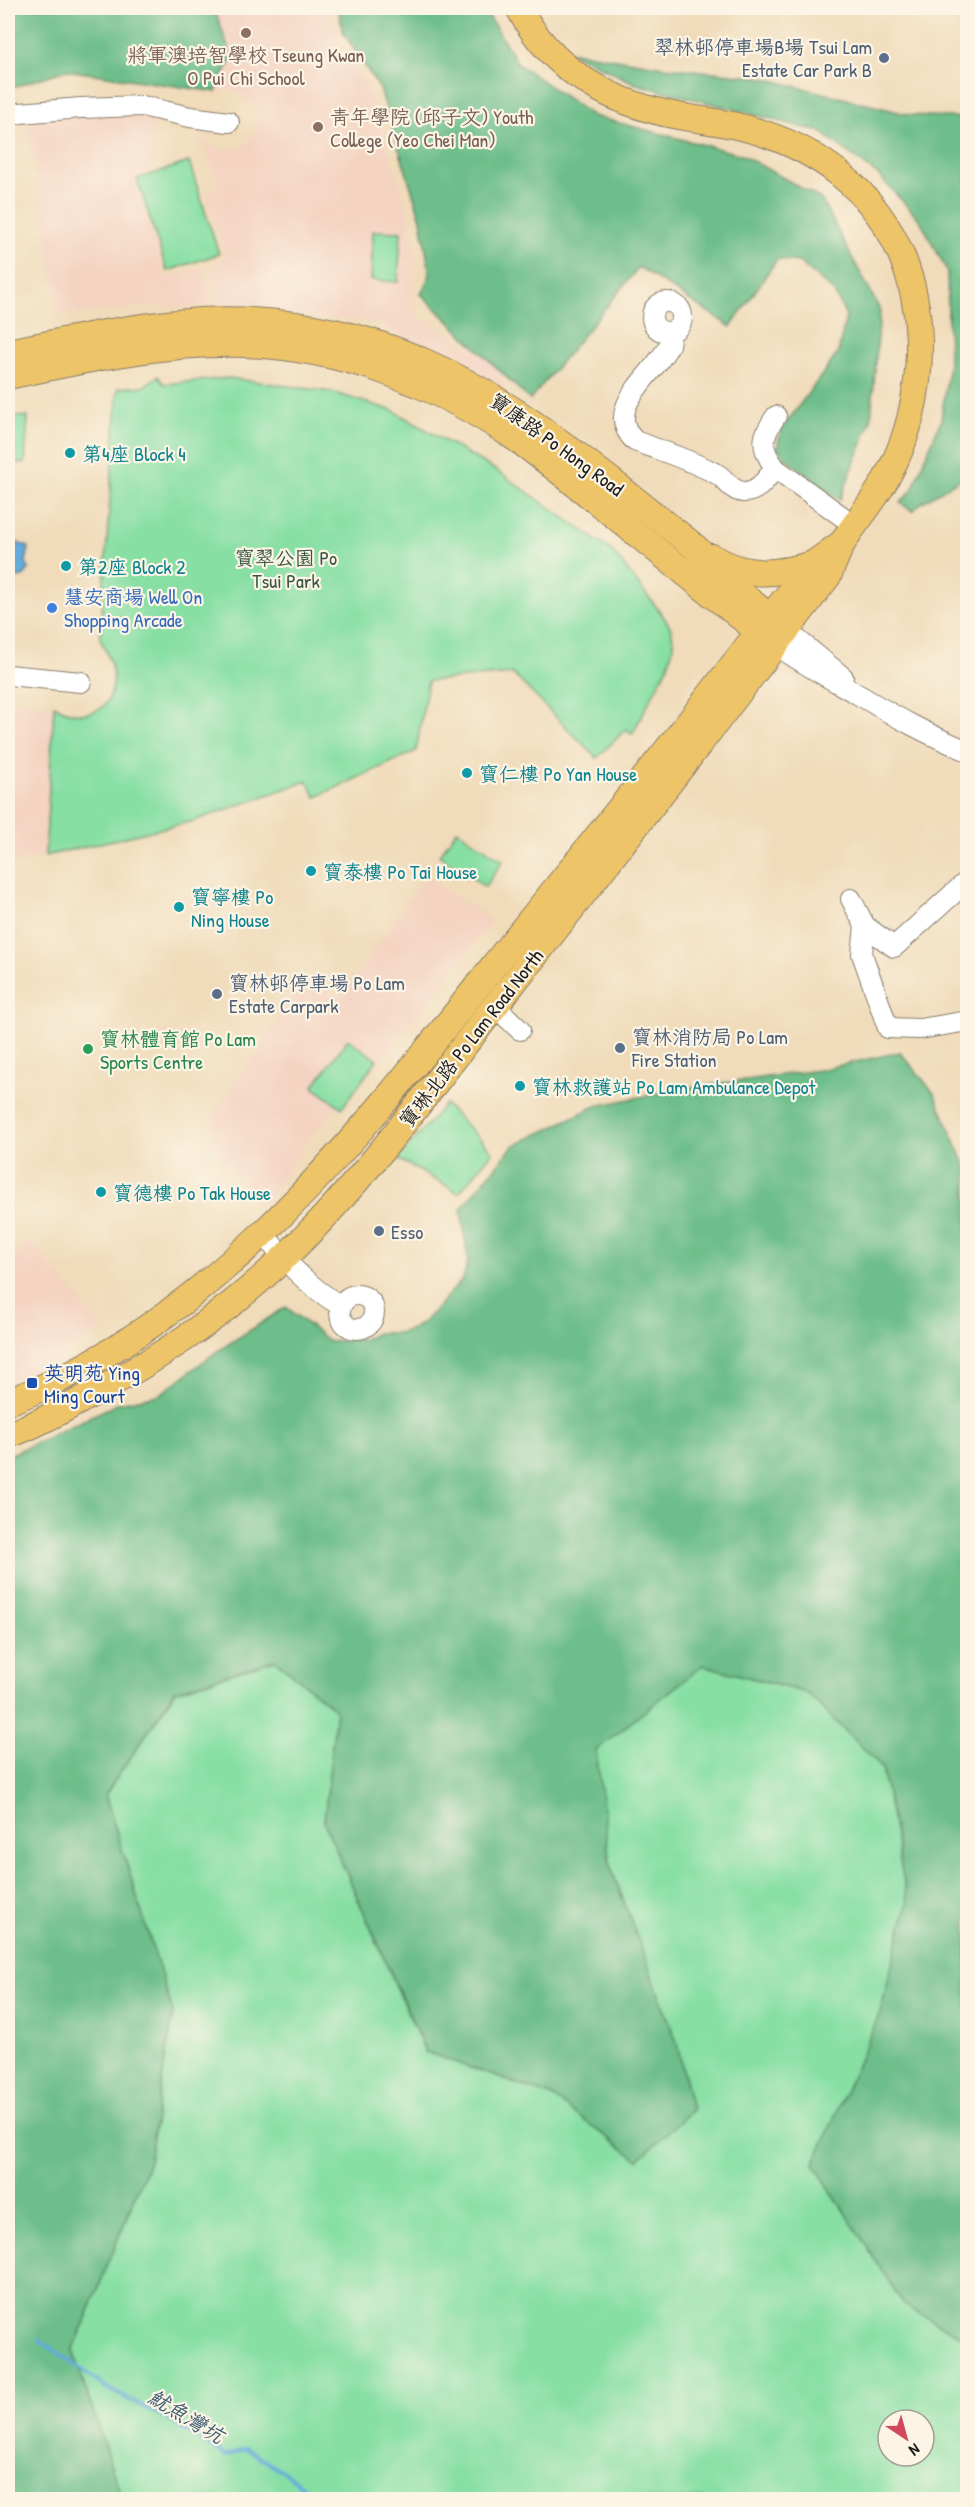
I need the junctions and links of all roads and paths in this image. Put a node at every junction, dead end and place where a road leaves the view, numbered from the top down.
1 (519, 8) edge
2 (8, 116) edge
3 (229, 122) dead end
4 (671, 332) dead end
5 (8, 352) edge
6 (8, 376) edge
7 (776, 416) dead end
8 (775, 468) junction
9 (848, 534) junction
10 (691, 544) junction
11 (813, 564) junction
12 (773, 631) junction
13 (8, 675) edge
14 (81, 681) dead end
15 (968, 751) edge
16 (968, 886) edge
17 (851, 899) dead end
18 (865, 926) junction
19 (495, 1006) junction
20 (968, 1021) edge
21 (520, 1029) dead end
22 (263, 1233) junction
23 (283, 1258) junction
24 (341, 1306) dead end
25 (8, 1402) edge
26 (8, 1436) edge

1 - 9 main road, 寶琳北路 Po Lam Road North
2 - 3 street
4 - 8 street
5 - 10 main road, 寶康路 Po Hong Road
6 - 12 main road, 寶康路 Po Hong Road
7 - 8 street
8 - 9 street
9 - 11 main road, 寶琳北路 Po Lam Road North
9 - 12 main road, 寶琳北路 Po Lam Road North
10 - 11 main road
10 - 12 main road, 寶康路 Po Hong Road
11 - 12 main road, 寶琳北路 Po Lam Road North
12 - 15 street, 寶康路 Po Hong Road
12 - 19 main road, 寶琳北路 Po Lam Road North
12 - 22 main road, 寶琳北路 Po Lam Road North
13 - 14 street
16 - 18 street
17 - 18 street
18 - 20 street
19 - 21 street
19 - 23 main road, 寶琳北路 Po Lam Road North
22 - 23 street
22 - 25 main road, 寶琳北路 Po Lam Road North
23 - 24 street
23 - 26 main road, 寶琳北路 Po Lam Road North

